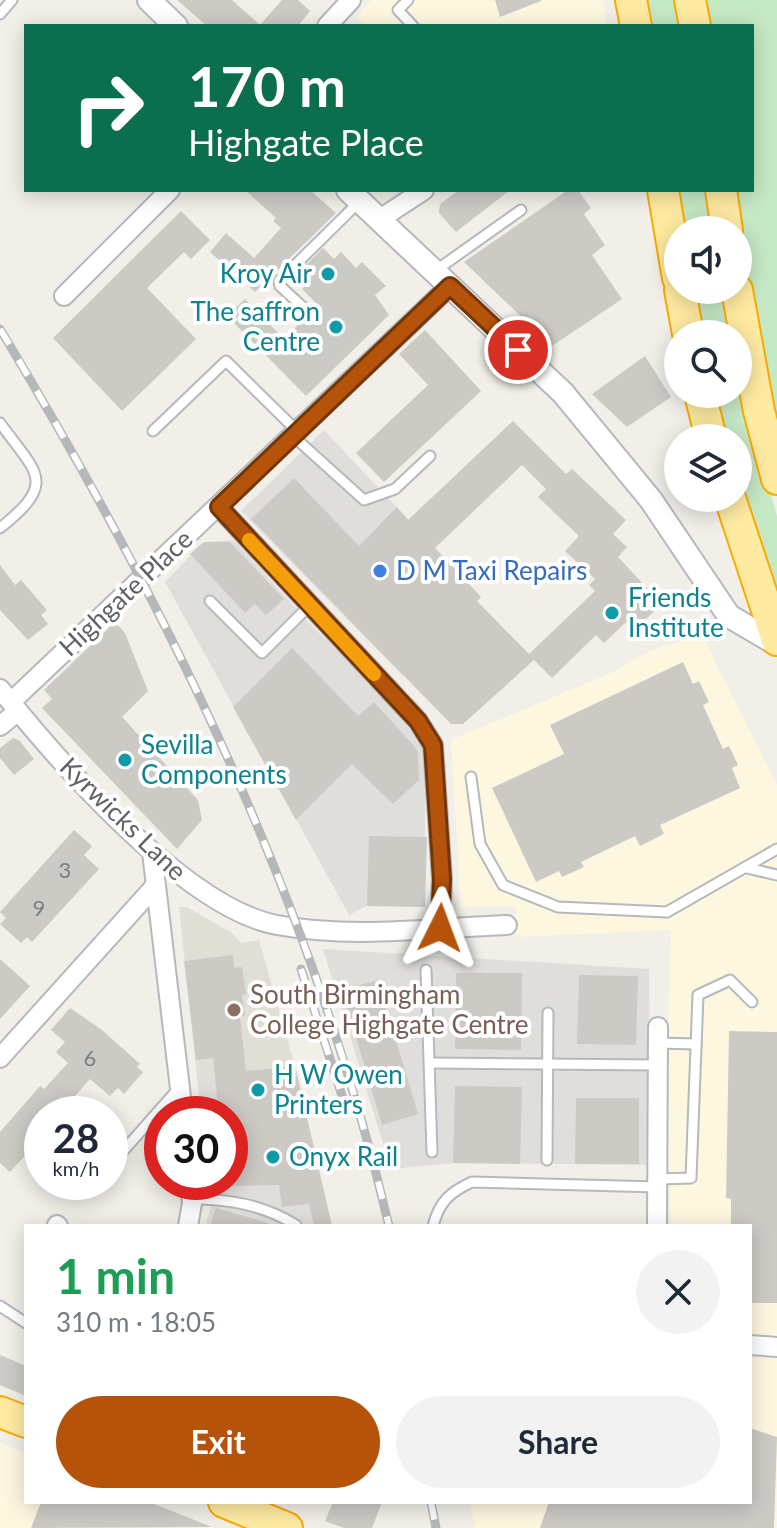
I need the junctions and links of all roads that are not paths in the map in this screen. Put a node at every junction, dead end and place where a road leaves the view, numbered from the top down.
1 (12, 0) edge
2 (149, 0) edge
3 (351, 0) edge
4 (408, 0) edge
5 (631, 0) edge
6 (690, 0) edge
7 (0, 14) edge
8 (174, 24) edge
9 (329, 24) edge
10 (411, 24) edge
11 (625, 24) edge
12 (636, 24) edge
13 (695, 24) edge
14 (168, 192) edge
15 (421, 192) edge
16 (663, 192) edge
17 (721, 192) edge
18 (354, 196) edge
19 (521, 210) dead end
20 (667, 216) edge
21 (725, 216) edge
22 (380, 219) junction
23 (443, 278) junction
24 (64, 296) dead end
25 (740, 304) edge
26 (304, 308) dead end
27 (0, 423) edge
28 (153, 431) dead end
29 (295, 434) junction
30 (430, 456) dead end
31 (777, 479) edge
32 (219, 507) junction
33 (735, 512) edge
34 (0, 528) edge
35 (210, 601) dead end
36 (310, 605) junction
37 (777, 642) edge
38 (10, 701) edge
39 (0, 726) edge
40 (471, 777) dead end
41 (777, 849) edge
42 (152, 852) junction
43 (747, 868) junction
44 (777, 875) edge
45 (155, 886) junction
46 (507, 925) dead end
47 (440, 928) junction
48 (426, 970) dead end
49 (752, 1002) dead end
50 (548, 1013) dead end
51 (658, 1035) joint
52 (696, 1044) junction
53 (0, 1058) edge
54 (432, 1063) junction
55 (658, 1065) junction
56 (550, 1066) junction
57 (180, 1086) junction
58 (181, 1096) edge
59 (128, 1145) edge
60 (432, 1152) dead end
61 (547, 1160) dead end
62 (658, 1183) junction
63 (190, 1200) edge
64 (224, 1200) edge
65 (188, 1224) edge
66 (294, 1224) edge
67 (434, 1224) edge
68 (659, 1224) edge
69 (0, 1306) edge
70 (24, 1322) edge
71 (752, 1345) edge
72 (777, 1347) edge
73 (0, 1412) edge
74 (24, 1421) edge
75 (229, 1504) edge
76 (287, 1528) edge

1 - 7 lane
2 - 8 street
3 - 9 street
4 - 10 lane
5 - 11 street
5 - 12 highway
6 - 13 highway
14 - 24 street
15 - 22 street
16 - 20 highway
17 - 21 highway
18 - 22 street
18 - 26 lane
19 - 23 lane
22 - 23 street
23 - 29 street, Highgate Place
23 - 37 street
25 - 31 highway
27 - 34 lane
28 - 29 lane
29 - 30 lane
29 - 32 street, Highgate Place
32 - 36 street
32 - 38 street, Highgate Place
33 - 37 highway
35 - 36 lane
36 - 47 street
38 - 39 street, Highgate Place
38 - 42 street, Kyrwicks Lane
40 - 43 lane
41 - 43 lane
42 - 45 street
42 - 47 street, Kyrwicks Lane
43 - 44 lane
45 - 53 street
45 - 57 street
46 - 47 street, Kyrwicks Lane
48 - 54 lane
49 - 52 lane
50 - 56 lane
51 - 52 lane
51 - 55 street
52 - 62 lane
54 - 56 lane
54 - 60 lane
55 - 56 lane
55 - 62 street
56 - 61 lane
57 - 58 street
57 - 59 lane
62 - 67 lane
62 - 68 street
63 - 65 street
64 - 66 lane
69 - 70 lane
71 - 72 street
73 - 74 highway
75 - 76 highway

